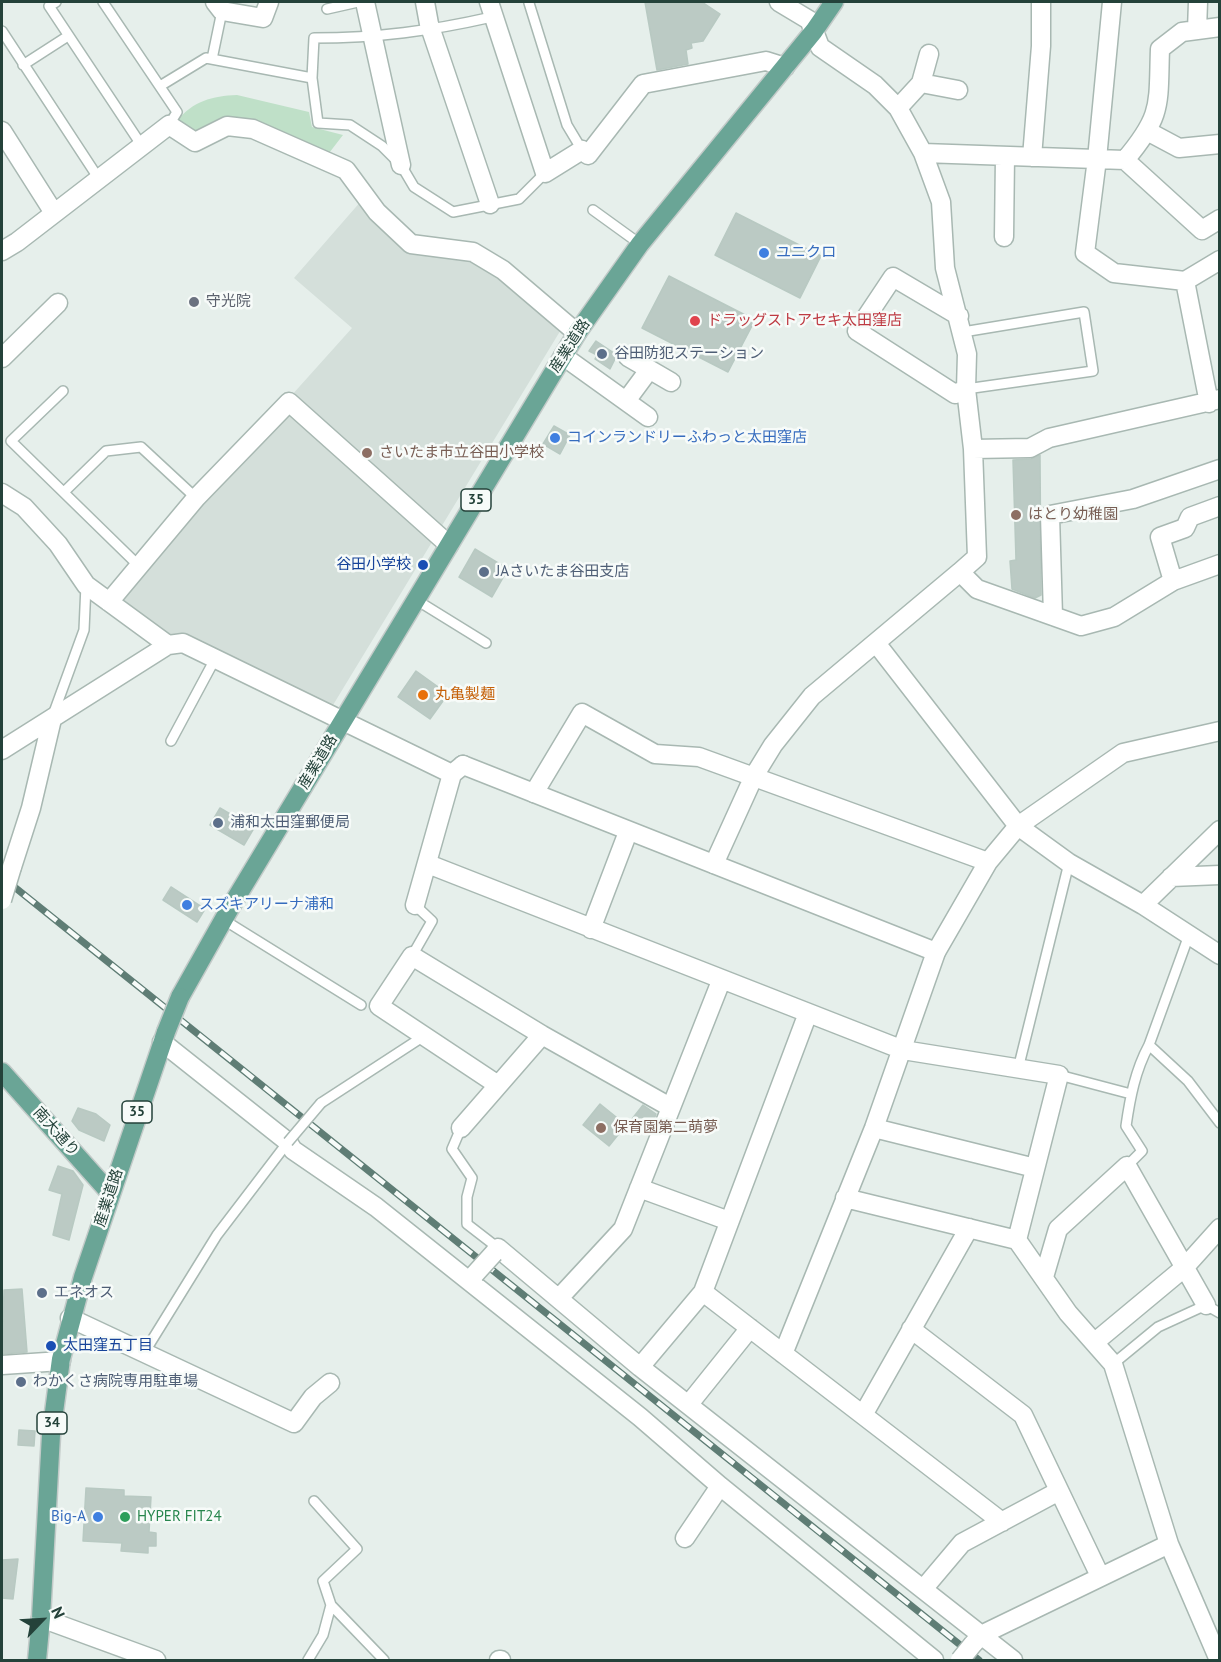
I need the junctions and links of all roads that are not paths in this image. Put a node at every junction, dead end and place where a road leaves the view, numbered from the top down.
1 (56, 2) edge
2 (103, 2) edge
3 (269, 2) edge
4 (358, 2) edge
5 (364, 2) edge
6 (425, 2) edge
7 (779, 2) edge
8 (834, 2) edge
9 (1041, 2) edge
10 (1112, 2) edge
11 (1198, 2) edge
12 (529, 3) dead end
13 (218, 6) edge
14 (327, 9) dead end
15 (490, 9) edge
16 (1220, 27) edge
17 (431, 30) junction
18 (1197, 30) junction
19 (2, 31) edge
20 (814, 31) junction
21 (68, 36) junction
22 (372, 38) junction
23 (929, 54) dead end
24 (212, 59) junction
25 (23, 65) junction
26 (785, 67) junction
27 (312, 78) junction
28 (921, 83) junction
29 (160, 86) junction
30 (958, 90) dead end
31 (898, 108) junction
32 (169, 125) junction
33 (2, 131) edge
34 (1149, 132) junction
35 (1220, 144) edge
36 (142, 146) junction
37 (582, 150) junction
38 (923, 153) junction
39 (1005, 156) junction
40 (1032, 157) junction
41 (1097, 159) junction
42 (1125, 160) junction
43 (401, 165) junction
44 (545, 173) junction
45 (99, 178) junction
46 (490, 204) junction
47 (593, 210) dead end
48 (54, 213) junction
49 (1220, 219) edge
50 (1004, 237) dead end
51 (640, 244) junction
52 (2, 251) edge
53 (1220, 260) edge
54 (1185, 280) junction
55 (58, 303) dead end
56 (961, 324) junction
57 (577, 333) junction
58 (563, 356) junction
59 (628, 357) dead end
60 (2, 358) edge
61 (649, 370) junction
62 (671, 382) dead end
63 (966, 389) junction
64 (63, 391) dead end
65 (626, 401) junction
66 (1214, 401) edge
67 (648, 417) dead end
68 (973, 449) junction
69 (1220, 469) edge
70 (64, 492) junction
71 (2, 493) edge
72 (196, 498) junction
73 (1220, 506) edge
74 (449, 545) junction
75 (1220, 564) edge
76 (139, 566) junction
77 (960, 572) junction
78 (1173, 581) junction
79 (86, 585) junction
80 (417, 601) junction
81 (110, 602) junction
82 (1053, 616) junction
83 (486, 643) dead end
84 (876, 643) junction
85 (168, 645) junction
86 (215, 659) junction
87 (52, 718) junction
88 (344, 719) junction
89 (1220, 731) edge
90 (171, 741) dead end
91 (2, 750) edge
92 (457, 769) junction
93 (754, 776) junction
94 (534, 793) junction
95 (1018, 826) junction
96 (1220, 830) edge
97 (628, 832) junction
98 (988, 862) junction
99 (1068, 863) junction
100 (428, 864) junction
101 (714, 864) junction
102 (1220, 875) edge
103 (1171, 877) junction
104 (2, 900) edge
105 (416, 905) joint
106 (1143, 905) junction
107 (224, 920) junction
108 (591, 929) junction
109 (1189, 935) junction
110 (936, 952) junction
111 (1220, 955) edge
112 (412, 956) junction
113 (721, 981) junction
114 (361, 1005) dead end
115 (808, 1013) junction
116 (542, 1035) junction
117 (424, 1036) junction
118 (164, 1037) junction
119 (1149, 1045) junction
120 (903, 1050) junction
121 (1018, 1069) junction
122 (1059, 1075) junction
123 (3, 1076) edge
124 (498, 1085) junction
125 (1131, 1094) junction
126 (670, 1107) junction
127 (1220, 1123) edge
128 (461, 1128) joint
129 (874, 1128) junction
130 (288, 1142) junction
131 (1127, 1166) junction
132 (1035, 1168) junction
133 (639, 1188) junction
134 (110, 1193) junction
135 (845, 1198) junction
136 (729, 1221) junction
137 (969, 1228) junction
138 (1220, 1228) edge
139 (1017, 1240) junction
140 (496, 1251) junction
141 (1184, 1268) junction
142 (1044, 1276) junction
143 (472, 1278) junction
144 (703, 1292) junction
145 (560, 1297) junction
146 (1213, 1309) edge
147 (70, 1318) junction
148 (750, 1328) junction
149 (911, 1329) junction
150 (1095, 1342) junction
151 (144, 1353) junction
152 (783, 1354) junction
153 (61, 1361) junction
154 (1113, 1364) junction
155 (2, 1365) edge
156 (640, 1367) junction
157 (330, 1383) dead end
158 (689, 1404) junction
159 (863, 1415) junction
160 (720, 1486) junction
161 (1059, 1491) junction
162 (314, 1501) dead end
163 (1002, 1522) junction
164 (685, 1538) dead end
165 (1169, 1544) junction
166 (1100, 1576) junction
167 (924, 1588) junction
168 (331, 1605) junction
169 (41, 1618) junction
170 (977, 1640) junction
171 (37, 1660) edge
172 (156, 1660) edge
173 (308, 1660) edge
174 (384, 1660) edge
175 (934, 1660) edge
176 (960, 1660) edge
177 (1013, 1660) edge
178 (1219, 1660) edge

1 - 21 lane
2 - 29 lane
3 - 13 street
4 - 14 lane
5 - 22 street
6 - 17 street
7 - 20 street
8 - 20 main road, 産業道路 / 35
9 - 40 street
10 - 41 street
11 - 18 street
12 - 37 lane
13 - 24 lane
15 - 17 lane
15 - 44 street
16 - 18 street
17 - 22 lane
17 - 46 street
18 - 34 street
19 - 25 lane
20 - 26 main road, 産業道路 / 35
20 - 31 street
21 - 25 lane
21 - 36 lane
22 - 27 lane
22 - 43 street
23 - 28 street
24 - 27 lane
24 - 29 lane
25 - 45 lane
26 - 37 street
26 - 51 main road, 産業道路 / 35
27 - 43 lane
28 - 30 street
28 - 31 street
29 - 32 lane
31 - 38 street
32 - 36 street
32 - 57 street
33 - 48 street
34 - 35 street
34 - 42 street
36 - 45 street
37 - 44 street
38 - 39 street
38 - 56 street
39 - 40 street
39 - 50 street
40 - 41 street
41 - 42 street
41 - 54 street
42 - 49 street
43 - 46 lane
44 - 46 lane
45 - 48 street
47 - 51 lane
48 - 52 street
51 - 57 main road, 産業道路 / 35
53 - 54 street
54 - 66 street
55 - 60 street
56 - 63 street
56 - 63 street
56 - 63 lane
57 - 58 main road, 産業道路 / 35
58 - 65 street
58 - 74 main road, 産業道路 / 35
59 - 61 street
61 - 62 street
61 - 65 street
63 - 68 street
64 - 70 lane
65 - 67 street
66 - 68 street
68 - 77 street
69 - 82 street
70 - 72 lane
70 - 76 lane
71 - 79 street
72 - 74 street
72 - 76 street
73 - 78 street
74 - 80 main road, 産業道路 / 35
75 - 78 street
76 - 81 street
77 - 82 street
77 - 84 street
78 - 82 street
79 - 81 street
79 - 87 lane
80 - 83 lane
80 - 88 main road, 産業道路 / 35
81 - 85 street
84 - 93 street
84 - 95 street
85 - 86 street
85 - 87 street
86 - 88 street
86 - 90 lane
87 - 91 street
87 - 104 street, bridge
88 - 92 street
88 - 107 main road, 産業道路 / 35
89 - 95 street
92 - 94 street
92 - 100 street
93 - 94 street
93 - 98 street
93 - 101 street
94 - 97 street
95 - 98 street
95 - 99 street
96 - 103 street
97 - 101 street
97 - 108 street
98 - 110 street
99 - 106 street
99 - 121 lane
100 - 105 street
100 - 108 street
101 - 110 street
102 - 103 street
103 - 106 street
105 - 112 lane
106 - 109 street
107 - 114 lane
107 - 118 main road, 産業道路 / 35, bridge
108 - 113 street
109 - 111 street
109 - 119 lane
110 - 120 street
112 - 116 street
112 - 117 street
113 - 115 street
113 - 126 street
115 - 120 street
115 - 136 street
116 - 124 street
116 - 126 street
117 - 124 street
117 - 130 lane, bridge
118 - 130 street
118 - 134 main road, 産業道路 / 35
119 - 125 lane
119 - 127 lane
120 - 121 street
120 - 129 street
121 - 122 street
122 - 125 lane
122 - 132 street
123 - 134 main road, 南大通り
124 - 128 street
125 - 131 lane
126 - 133 street
128 - 140 lane
129 - 132 street
129 - 135 street
130 - 143 street
130 - 151 lane
131 - 141 street
131 - 142 street
132 - 139 street
133 - 136 street
133 - 145 street
134 - 147 main road, 産業道路 / 34
135 - 137 street
135 - 152 street
136 - 144 street
137 - 139 street
137 - 149 street
138 - 141 street
139 - 142 street
140 - 143 street, bridge
140 - 145 street
141 - 146 street
141 - 150 street
142 - 150 street
143 - 160 street
144 - 148 street
144 - 156 street
145 - 156 street
146 - 154 lane
147 - 151 street
147 - 153 main road, 産業道路 / 34
148 - 152 street
148 - 158 street
149 - 159 street
149 - 161 street
150 - 154 street
151 - 157 street
152 - 159 street
153 - 155 street
153 - 169 main road, 産業道路 / 34
154 - 165 street
156 - 158 street
158 - 167 street
159 - 163 street
160 - 164 street
160 - 175 street
161 - 163 street
161 - 166 street
162 - 168 lane
163 - 167 street
165 - 166 street
165 - 178 street
166 - 170 street
167 - 170 street
168 - 173 lane
168 - 174 lane
169 - 171 main road, 産業道路 / 34
169 - 172 street
170 - 176 street, bridge
170 - 177 street

